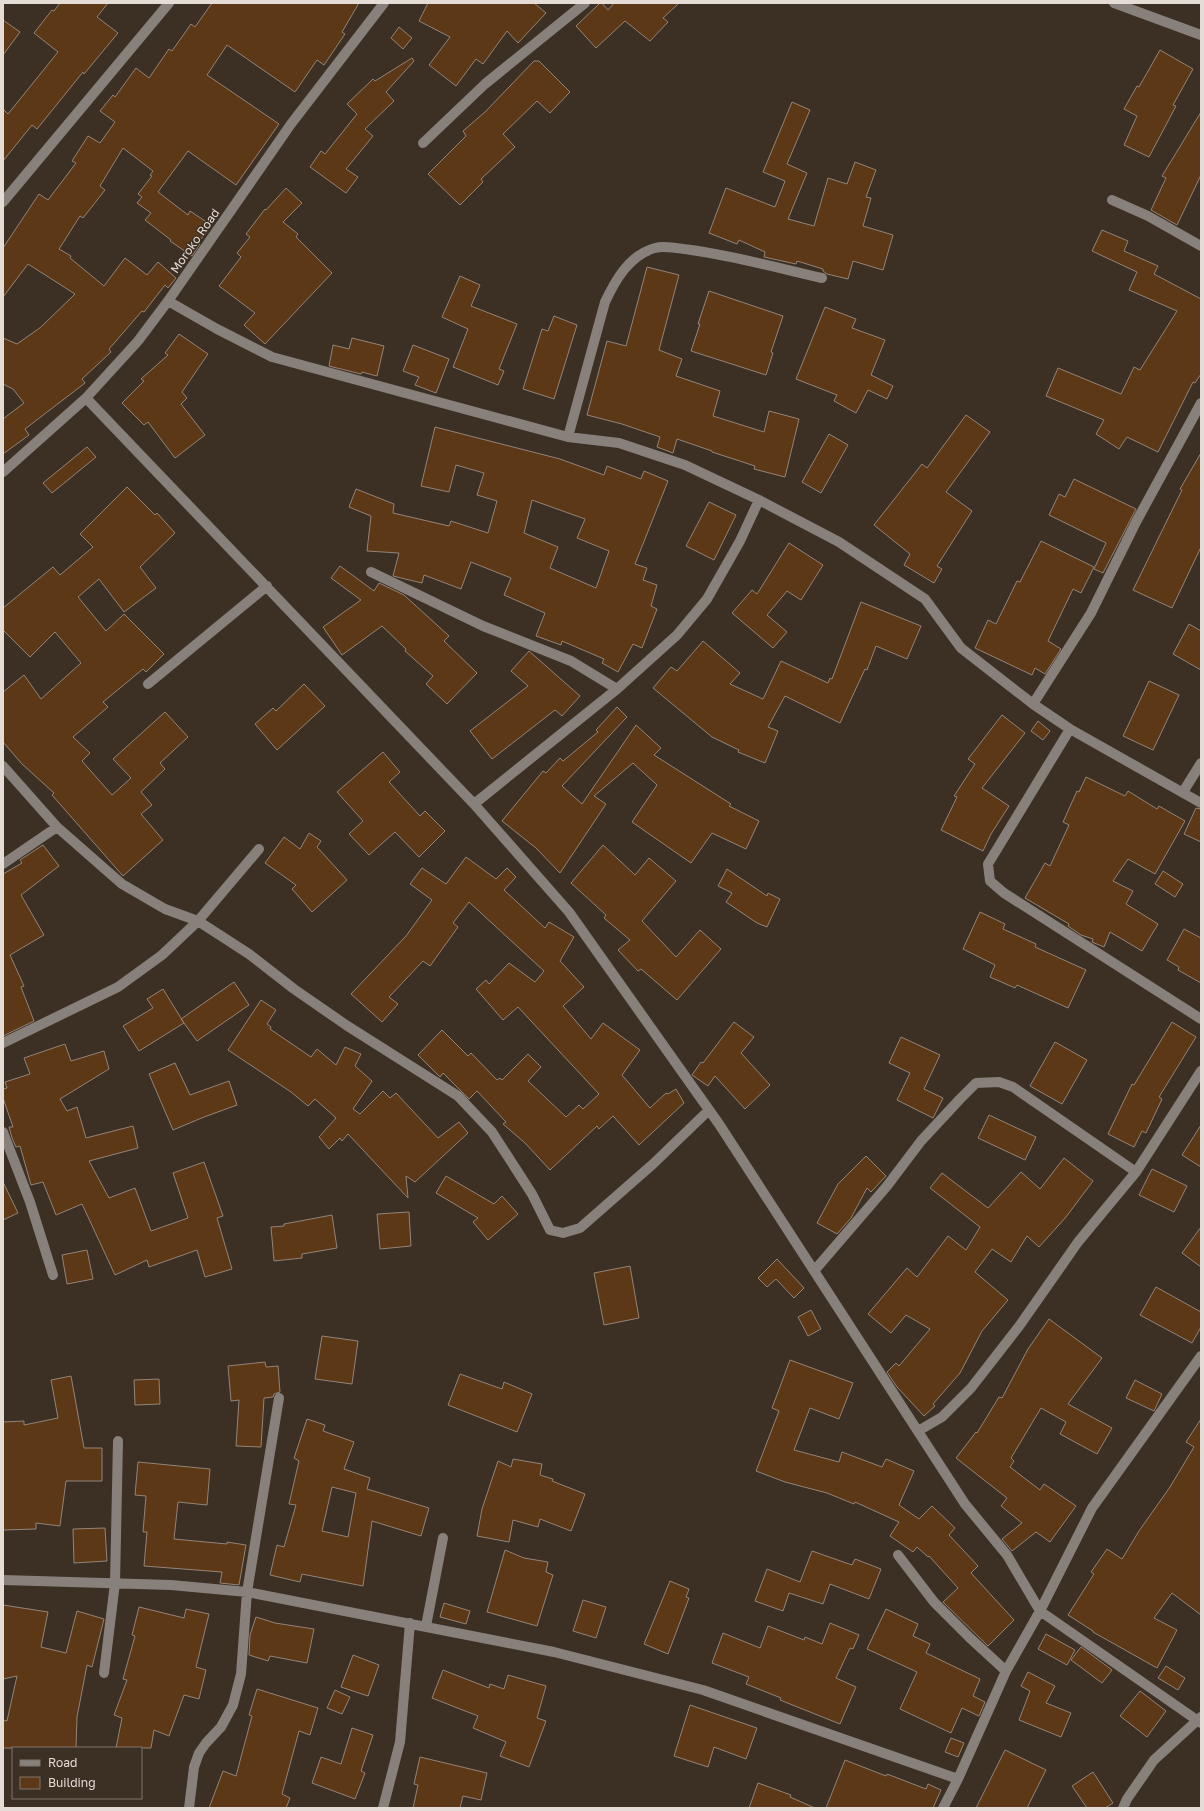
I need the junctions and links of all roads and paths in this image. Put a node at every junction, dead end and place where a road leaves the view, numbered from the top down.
1 (169, 3) edge
2 (384, 3) edge
3 (585, 3) edge
4 (1114, 3) edge
5 (1201, 35) edge
6 (423, 143) dead end
7 (1112, 200) dead end
8 (3, 202) edge
9 (1201, 246) edge
10 (822, 278) dead end
11 (168, 301) junction
12 (86, 398) junction
13 (1201, 403) edge
14 (568, 437) junction
15 (3, 472) edge
16 (759, 500) junction
17 (371, 572) dead end
18 (267, 586) junction
19 (148, 684) dead end
20 (617, 688) junction
21 (1033, 704) junction
22 (1070, 729) junction
23 (1201, 763) edge
24 (3, 766) edge
25 (1182, 792) junction
26 (1201, 803) edge
27 (474, 804) junction
28 (57, 827) junction
29 (259, 849) dead end
30 (3, 864) edge
31 (198, 921) junction
32 (1201, 1019) edge
33 (3, 1043) edge
34 (1201, 1071) edge
35 (709, 1110) junction
36 (3, 1132) edge
37 (1136, 1172) junction
38 (814, 1271) junction
39 (53, 1275) dead end
40 (1201, 1356) edge
41 (279, 1398) dead end
42 (918, 1431) junction
43 (118, 1441) dead end
44 (443, 1538) dead end
45 (898, 1555) dead end
46 (3, 1580) edge
47 (115, 1583) junction
48 (247, 1592) junction
49 (1040, 1612) junction
50 (410, 1623) junction
51 (426, 1626) junction
52 (1006, 1671) junction
53 (104, 1673) dead end
54 (1200, 1720) edge
55 (958, 1779) junction
56 (189, 1808) edge
57 (383, 1808) edge
58 (943, 1808) edge
59 (1123, 1808) edge

1 - 8 street
2 - 11 street, Moroko Road
3 - 6 street
4 - 5 street
7 - 9 street
10 - 14 street
11 - 12 street, Moroko Road
11 - 14 street
12 - 15 street, Moroko Road
12 - 18 street
13 - 21 street
14 - 16 street
16 - 20 street
16 - 21 street
17 - 20 street
18 - 19 street
18 - 27 street
20 - 27 street
21 - 22 street
22 - 25 street
22 - 32 street
23 - 25 street
24 - 28 street
25 - 26 street
27 - 35 street
28 - 30 street
28 - 31 street
29 - 31 street
31 - 33 street
31 - 35 street
34 - 37 street
35 - 38 street
36 - 39 street
37 - 38 street
37 - 42 street
38 - 42 street
40 - 49 street
41 - 48 street
42 - 49 street
43 - 47 street
44 - 51 street
45 - 52 street
46 - 47 street
47 - 48 street
47 - 53 street
48 - 50 street
48 - 56 street
49 - 52 street
49 - 54 street
50 - 51 street
50 - 57 street
51 - 55 street
52 - 55 street
54 - 59 street
55 - 58 street

